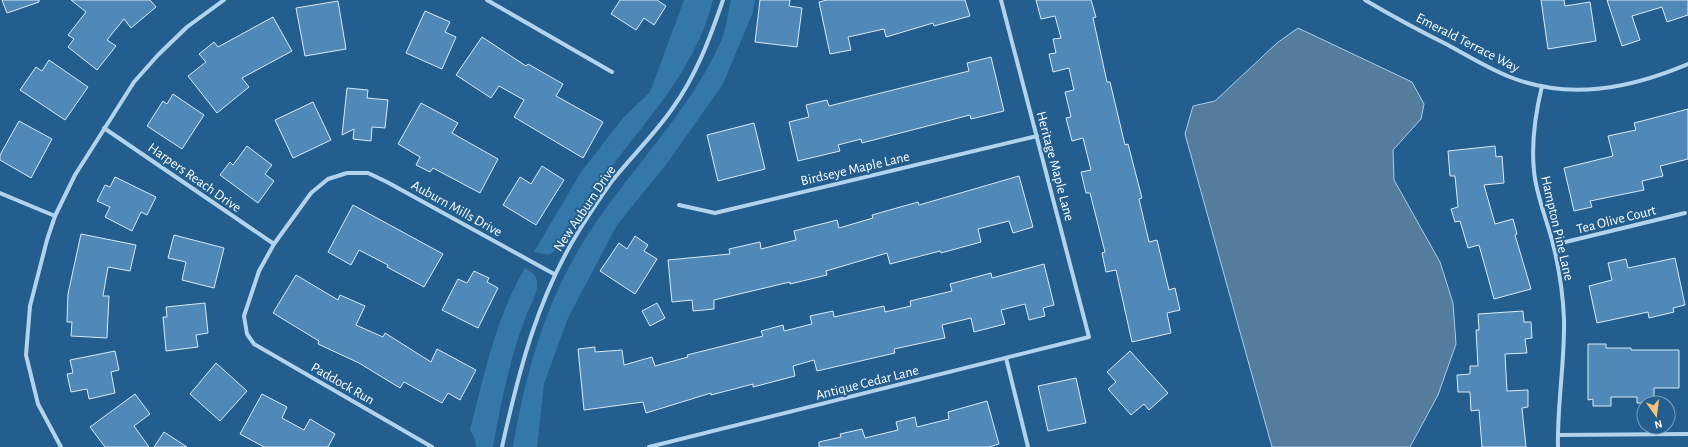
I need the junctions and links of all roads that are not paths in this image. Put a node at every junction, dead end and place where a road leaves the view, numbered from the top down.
1 (224, 0) edge
2 (487, 0) edge
3 (723, 0) edge
4 (1001, 0) edge
5 (1365, 0) edge
6 (1688, 64) edge
7 (612, 72) dead end
8 (1542, 86) junction
9 (104, 128) junction
10 (1037, 136) junction
11 (0, 193) edge
12 (679, 205) dead end
13 (1685, 214) dead end
14 (55, 216) junction
15 (274, 244) junction
16 (1553, 245) junction
17 (554, 274) junction
18 (247, 334) joint
19 (1089, 337) joint
20 (1006, 358) junction
21 (1688, 434) edge
22 (1558, 435) junction
23 (61, 447) edge
24 (432, 447) edge
25 (502, 447) edge
26 (649, 447) edge
27 (1028, 447) edge
28 (1558, 447) edge

1 - 9 street
2 - 7 street
3 - 17 street, New Auburn Drive
4 - 10 street, Heritage Maple Lane
5 - 8 street, Emerald Terrace Way
6 - 8 street, Emerald Terrace Way
8 - 16 street, Hampton Pine Lane
9 - 14 street
9 - 15 street, Harpers Reach Drive
10 - 12 street, Birdseye Maple Lane
10 - 19 street, Heritage Maple Lane
11 - 14 street
13 - 16 street, Tea Olive Court
14 - 23 street
15 - 17 street, Auburn Mills Drive
15 - 18 street, Auburn Mills Drive
16 - 22 street, Hampton Pine Lane
17 - 25 street, New Auburn Drive
18 - 24 street, Paddock Run
19 - 20 street, Antique Cedar Lane
20 - 26 street, Antique Cedar Lane
20 - 27 street
21 - 22 street
22 - 28 street, Hampton Pine Lane

